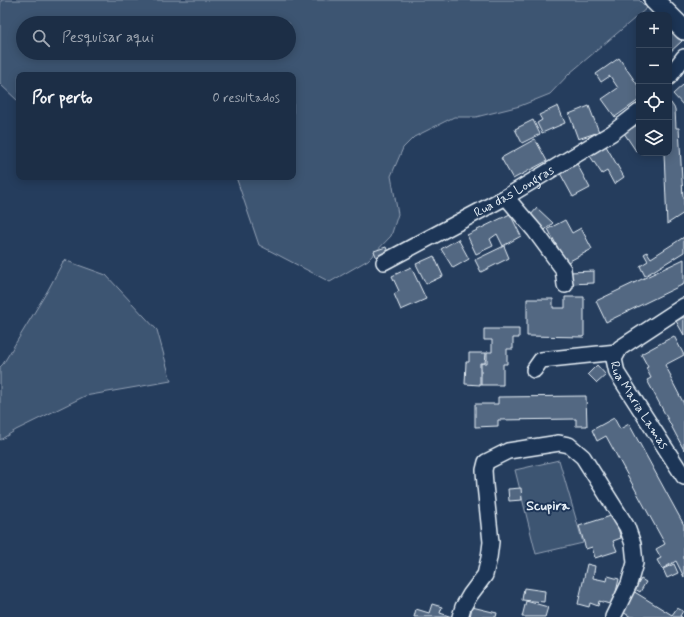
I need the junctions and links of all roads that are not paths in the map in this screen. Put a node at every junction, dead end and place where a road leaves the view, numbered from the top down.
1 (654, 0) edge
2 (684, 30) edge
3 (684, 58) edge
4 (672, 73) edge
5 (636, 114) edge
6 (506, 197) junction
7 (384, 262) dead end
8 (565, 285) dead end
9 (684, 306) edge
10 (617, 352) junction
11 (534, 370) dead end
12 (684, 477) edge
13 (460, 617) edge
14 (613, 617) edge

1 - 2 street
3 - 4 street
5 - 6 street, Rua das Longras
6 - 7 street, Rua das Longras
6 - 8 street
9 - 10 street
10 - 11 street
10 - 12 street, Rua Maria Lamas
13 - 14 street

